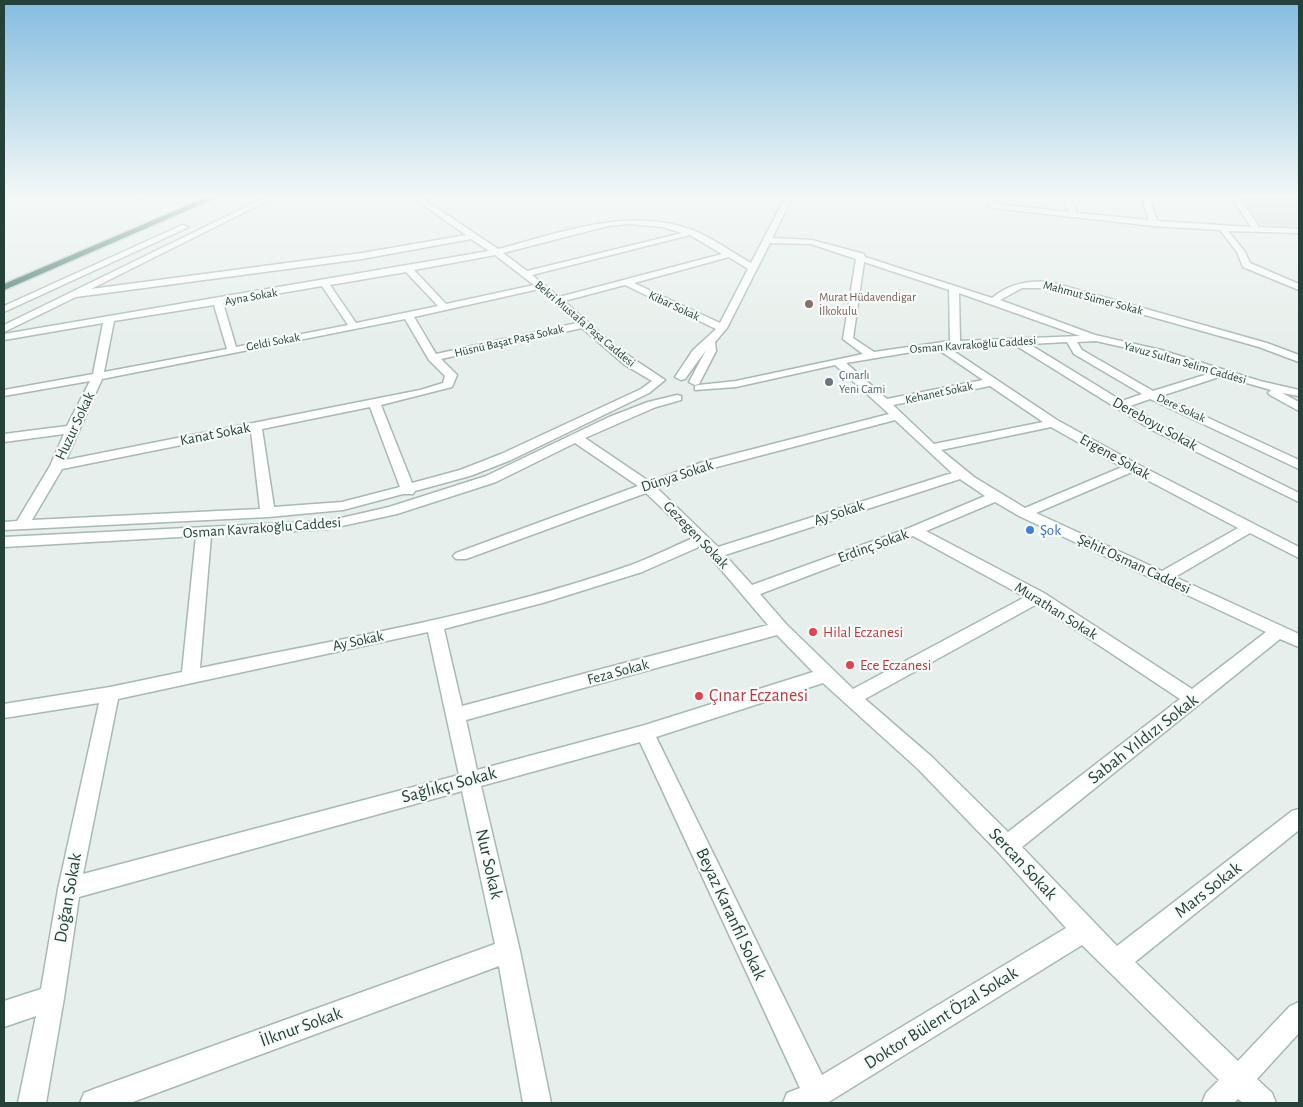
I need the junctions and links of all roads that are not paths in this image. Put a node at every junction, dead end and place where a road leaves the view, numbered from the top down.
1 (96, 248) edge
2 (139, 248) edge
3 (168, 248) edge
4 (430, 248) edge
5 (490, 248) edge
6 (514, 248) edge
7 (632, 248) edge
8 (716, 248) edge
9 (763, 248) edge
10 (832, 248) edge
11 (1238, 248) edge
12 (497, 252) junction
13 (728, 255) junction
14 (861, 256) junction
15 (368, 265) junction
16 (753, 268) junction
17 (408, 269) junction
18 (524, 274) junction
19 (628, 282) junction
20 (324, 283) junction
21 (541, 286) junction
22 (4, 287) edge
23 (954, 287) junction
24 (1299, 287) edge
25 (228, 288) junction
26 (70, 296) junction
27 (556, 300) junction
28 (993, 301) junction
29 (218, 302) junction
30 (444, 307) junction
31 (4, 309) edge
32 (408, 316) junction
33 (110, 320) junction
34 (585, 324) junction
35 (354, 327) junction
36 (722, 328) junction
37 (4, 329) edge
38 (4, 337) edge
39 (1096, 338) junction
40 (1016, 340) junction
41 (1071, 340) junction
42 (710, 342) junction
43 (955, 344) junction
44 (938, 345) junction
45 (232, 350) junction
46 (872, 355) junction
47 (433, 358) junction
48 (1299, 359) edge
49 (837, 361) junction
50 (1221, 373) junction
51 (98, 377) junction
52 (681, 377) junction
53 (657, 382) junction
54 (992, 382) junction
55 (1257, 384) junction
56 (690, 392) junction
57 (1299, 392) edge
58 (4, 393) edge
59 (1154, 396) junction
60 (374, 403) junction
61 (887, 403) junction
62 (1120, 405) junction
63 (1299, 406) edge
64 (899, 415) junction
65 (1053, 423) junction
66 (256, 426) junction
67 (72, 429) junction
68 (4, 438) edge
69 (576, 438) junction
70 (934, 448) junction
71 (1299, 464) edge
72 (57, 466) junction
73 (1132, 467) junction
74 (962, 474) junction
75 (647, 486) junction
76 (408, 490) junction
77 (995, 497) junction
78 (1299, 498) edge
79 (268, 513) junction
80 (1024, 513) junction
81 (22, 525) junction
82 (4, 526) edge
83 (1250, 527) junction
84 (914, 531) junction
85 (204, 533) junction
86 (703, 539) junction
87 (4, 542) edge
88 (716, 553) junction
89 (1299, 553) edge
90 (462, 556) dead end
91 (1164, 577) junction
92 (750, 592) junction
93 (1038, 597) junction
94 (435, 625) junction
95 (780, 628) junction
96 (1279, 632) junction
97 (1299, 641) edge
98 (191, 675) junction
99 (826, 675) junction
100 (110, 694) junction
101 (852, 698) junction
102 (1193, 699) junction
103 (4, 711) edge
104 (456, 715) junction
105 (645, 733) junction
106 (470, 780) junction
107 (1299, 818) edge
108 (1007, 846) junction
109 (68, 888) junction
110 (1084, 930) junction
111 (508, 950) junction
112 (1116, 962) junction
113 (52, 998) junction
114 (4, 1014) edge
115 (1299, 1015) edge
116 (1237, 1081) junction
117 (807, 1099) edge
118 (32, 1103) edge
119 (94, 1103) edge
120 (537, 1103) edge
121 (1216, 1103) edge
122 (1262, 1103) edge

1 - 22 highway
2 - 31 street
3 - 26 street
4 - 15 street
5 - 12 street, Bekri Mustafa Paşa Caddesi
6 - 12 street, Ayna Sokak
7 - 18 street
8 - 13 street, Ayna Sokak
9 - 16 street
10 - 14 street
11 - 24 street
12 - 17 street, Ayna Sokak
12 - 18 street, Bekri Mustafa Paşa Caddesi
13 - 16 street, Ayna Sokak
13 - 19 street
14 - 23 street
14 - 46 street
15 - 17 street, Ayna Sokak
15 - 20 street, Ayna Sokak
15 - 25 street
16 - 36 street
17 - 30 street
18 - 21 street, Bekri Mustafa Paşa Caddesi
19 - 27 street
19 - 36 street, Kibar Sokak
20 - 25 street, Ayna Sokak
20 - 35 street
21 - 27 street, Bekri Mustafa Paşa Caddesi
21 - 30 street, Geldi Sokak
23 - 28 street
23 - 43 street
25 - 26 street
25 - 29 street, Ayna Sokak
26 - 37 street
27 - 34 street, Bekri Mustafa Paşa Caddesi
28 - 39 street
28 - 48 street, Mahmut Sümer Sokak
29 - 33 street, Ayna Sokak
29 - 45 street
30 - 32 street, Geldi Sokak
32 - 35 street, Geldi Sokak
32 - 47 street
33 - 38 street, Ayna Sokak
33 - 51 street, Huzur Sokak
34 - 47 street, Hüsnü Başat Paşa Sokak
34 - 53 street, Bekri Mustafa Paşa Caddesi
35 - 45 street, Geldi Sokak
36 - 42 street
39 - 41 street, Yavuz Sultan Selim Caddesi
39 - 50 street, Yavuz Sultan Selim Caddesi
40 - 41 street, Osman Kavrakoğlu Caddesi
40 - 43 street, Osman Kavrakoğlu Caddesi
40 - 62 street, Dereboyu Sokak
41 - 59 street, Dere Sokak
42 - 52 street
42 - 56 street
43 - 44 street, Osman Kavrakoğlu Caddesi
44 - 46 street, Osman Kavrakoğlu Caddesi
44 - 54 street, Ergene Sokak
45 - 51 street, Geldi Sokak
46 - 49 street, Osman Kavrakoğlu Caddesi
47 - 60 street, Kanat Sokak
49 - 56 street, Osman Kavrakoğlu Caddesi
49 - 61 street, Şehit Osman Caddesi
50 - 55 street, Yavuz Sultan Selim Caddesi
50 - 59 street
51 - 58 street, Geldi Sokak
51 - 67 street, Huzur Sokak
52 - 53 street, Osman Kavrakoğlu Caddesi
52 - 56 street, Osman Kavrakoğlu Caddesi
53 - 56 street, Osman Kavrakoğlu Caddesi
53 - 76 street, Osman Kavrakoğlu Caddesi
54 - 61 street, Kehanet Sokak
54 - 65 street, Ergene Sokak
55 - 57 street, Yavuz Sultan Selim Caddesi
55 - 63 street
56 - 69 street, Osman Kavrakoğlu Caddesi
59 - 62 street
59 - 71 street, Dere Sokak
60 - 66 street, Kanat Sokak
60 - 76 street
61 - 64 street, Şehit Osman Caddesi
62 - 78 street, Dereboyu Sokak
64 - 70 street, Şehit Osman Caddesi
64 - 75 street, Dünya Sokak
65 - 70 street
65 - 73 street, Ergene Sokak
66 - 72 street, Kanat Sokak
66 - 79 street
67 - 68 street
67 - 72 street, Huzur Sokak
69 - 75 street, Gezegen Sokak
69 - 85 street, Osman Kavrakoğlu Caddesi
70 - 74 street, Şehit Osman Caddesi
72 - 81 street, Huzur Sokak
73 - 80 street
73 - 83 street, Ergene Sokak
74 - 77 street, Şehit Osman Caddesi
74 - 88 street, Ay Sokak
75 - 86 street, Gezegen Sokak
75 - 90 street, Dünya Sokak
76 - 79 street, Osman Kavrakoğlu Caddesi
77 - 80 street, Şehit Osman Caddesi
77 - 84 street, Erdinç Sokak
79 - 81 street, Osman Kavrakoğlu Caddesi
80 - 91 street, Şehit Osman Caddesi
81 - 82 street, Osman Kavrakoğlu Caddesi
83 - 89 street, Ergene Sokak
83 - 91 street
84 - 92 street, Erdinç Sokak
84 - 93 street, Murathan Sokak
85 - 87 street, Osman Kavrakoğlu Caddesi
85 - 98 street
86 - 88 street, Gezegen Sokak
86 - 94 street, Ay Sokak
88 - 92 street, Gezegen Sokak
91 - 96 street, Şehit Osman Caddesi
92 - 95 street, Gezegen Sokak
93 - 101 street
93 - 102 street, Murathan Sokak
94 - 98 street, Ay Sokak
94 - 104 street, Nur Sokak
95 - 99 street, Sercan Sokak
95 - 104 street, Feza Sokak
96 - 97 street, Şehit Osman Caddesi
96 - 102 street, Sabah Yıldızı Sokak
98 - 100 street, Ay Sokak
99 - 101 street, Sercan Sokak
99 - 105 street, Sağlıkçı Sokak
100 - 103 street, Ay Sokak
100 - 109 street, Doğan Sokak
101 - 108 street, Sercan Sokak
102 - 108 street, Sabah Yıldızı Sokak
104 - 106 street, Nur Sokak
105 - 106 street, Sağlıkçı Sokak
105 - 117 street, Beyaz Karanfil Sokak
106 - 109 street, Sağlıkçı Sokak
106 - 111 street, Nur Sokak
107 - 112 street, Mars Sokak
108 - 110 street, Sercan Sokak
109 - 113 street, Doğan Sokak
110 - 112 street, Sercan Sokak
110 - 117 street, Doktor Bülent Özal Sokak
111 - 119 street, İlknur Sokak
111 - 120 street, Nur Sokak
112 - 116 street, Sercan Sokak
113 - 114 street
113 - 118 street, Doğan Sokak
115 - 116 street
116 - 121 street
116 - 122 street, Sercan Sokak

